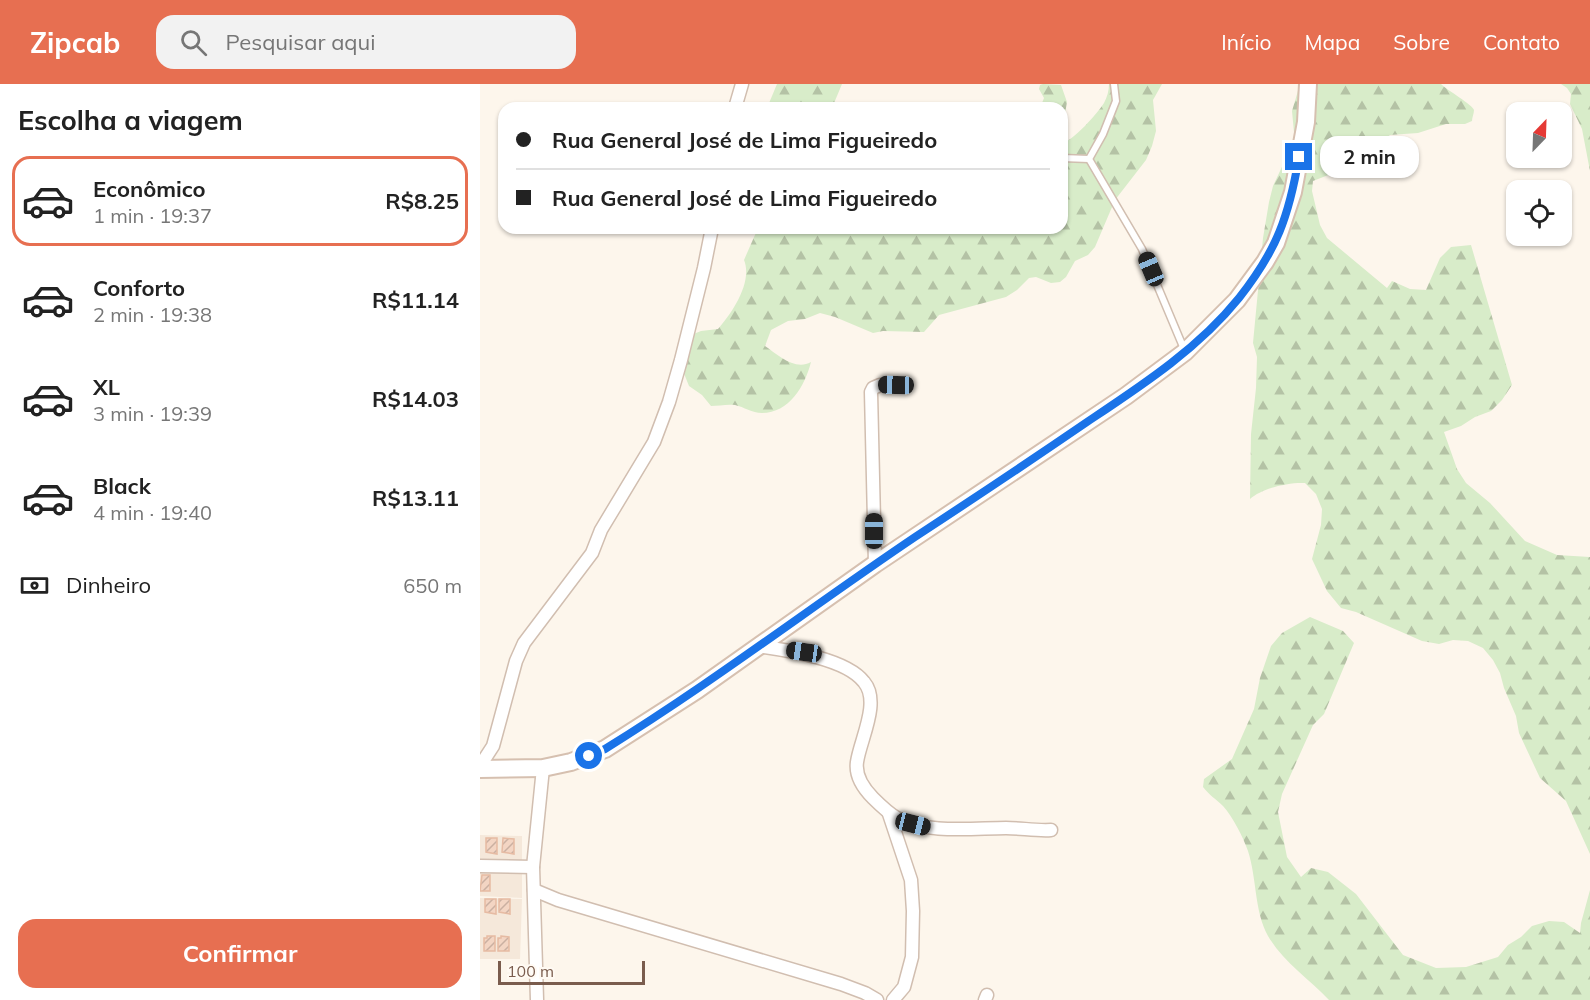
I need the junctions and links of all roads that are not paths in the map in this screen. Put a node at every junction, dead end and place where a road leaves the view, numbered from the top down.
1 (742, 84) edge
2 (1114, 84) edge
3 (1308, 84) edge
4 (737, 102) edge
5 (1068, 158) edge
6 (1089, 159) junction
7 (711, 234) edge
8 (1185, 352) junction
9 (896, 385) dead end
10 (875, 564) junction
11 (758, 646) junction
12 (480, 768) edge
13 (543, 768) junction
14 (889, 814) junction
15 (1051, 830) dead end
16 (480, 866) edge
17 (533, 867) junction
18 (534, 890) junction
19 (537, 1000) edge
20 (877, 1000) edge
21 (893, 1000) edge

1 - 4 street
2 - 6 lane
3 - 8 street
5 - 6 lane
6 - 8 lane
7 - 12 street
8 - 10 street
9 - 10 street
10 - 11 street
11 - 13 street
11 - 14 street
12 - 13 street
13 - 17 street
14 - 15 street
14 - 21 street
16 - 17 street
17 - 18 street
18 - 19 street
18 - 20 street

